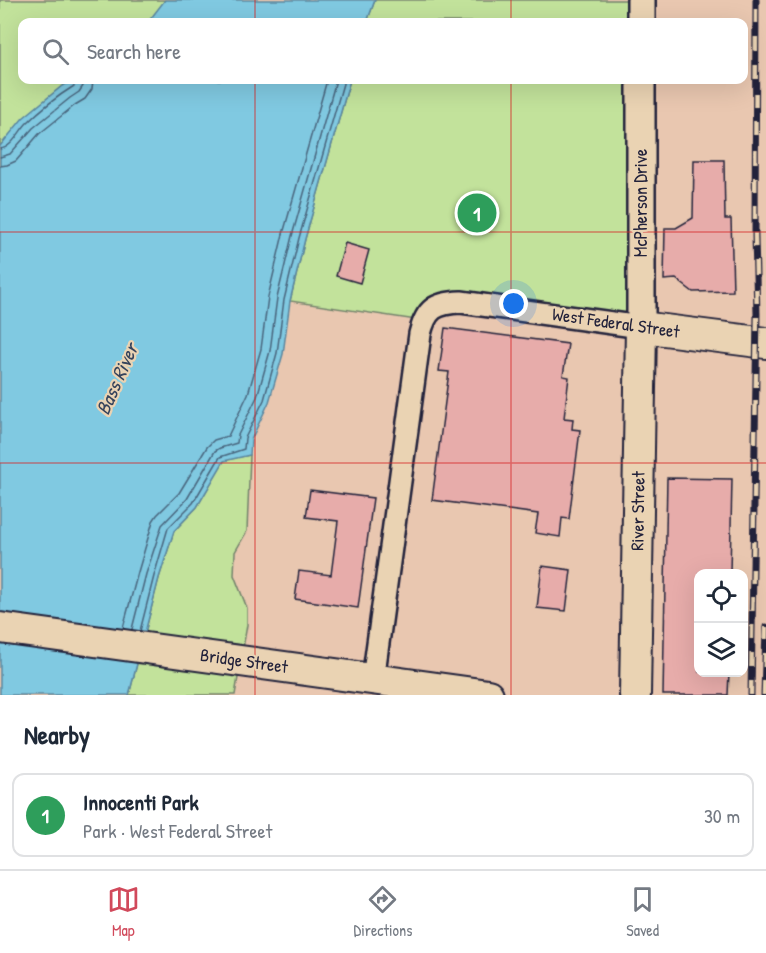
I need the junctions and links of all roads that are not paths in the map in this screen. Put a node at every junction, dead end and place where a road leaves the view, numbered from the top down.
1 (640, 0) edge
2 (640, 18) edge
3 (641, 84) edge
4 (641, 327) junction
5 (766, 343) edge
6 (0, 628) edge
7 (373, 680) junction
8 (488, 695) edge
9 (635, 695) edge

1 - 2 street
3 - 4 street, McPherson Drive
4 - 5 main road, West Federal Street
4 - 7 street, West Federal Street
4 - 9 main road, River Street
6 - 7 main road, Bridge Street
7 - 8 main road, Bridge Street

